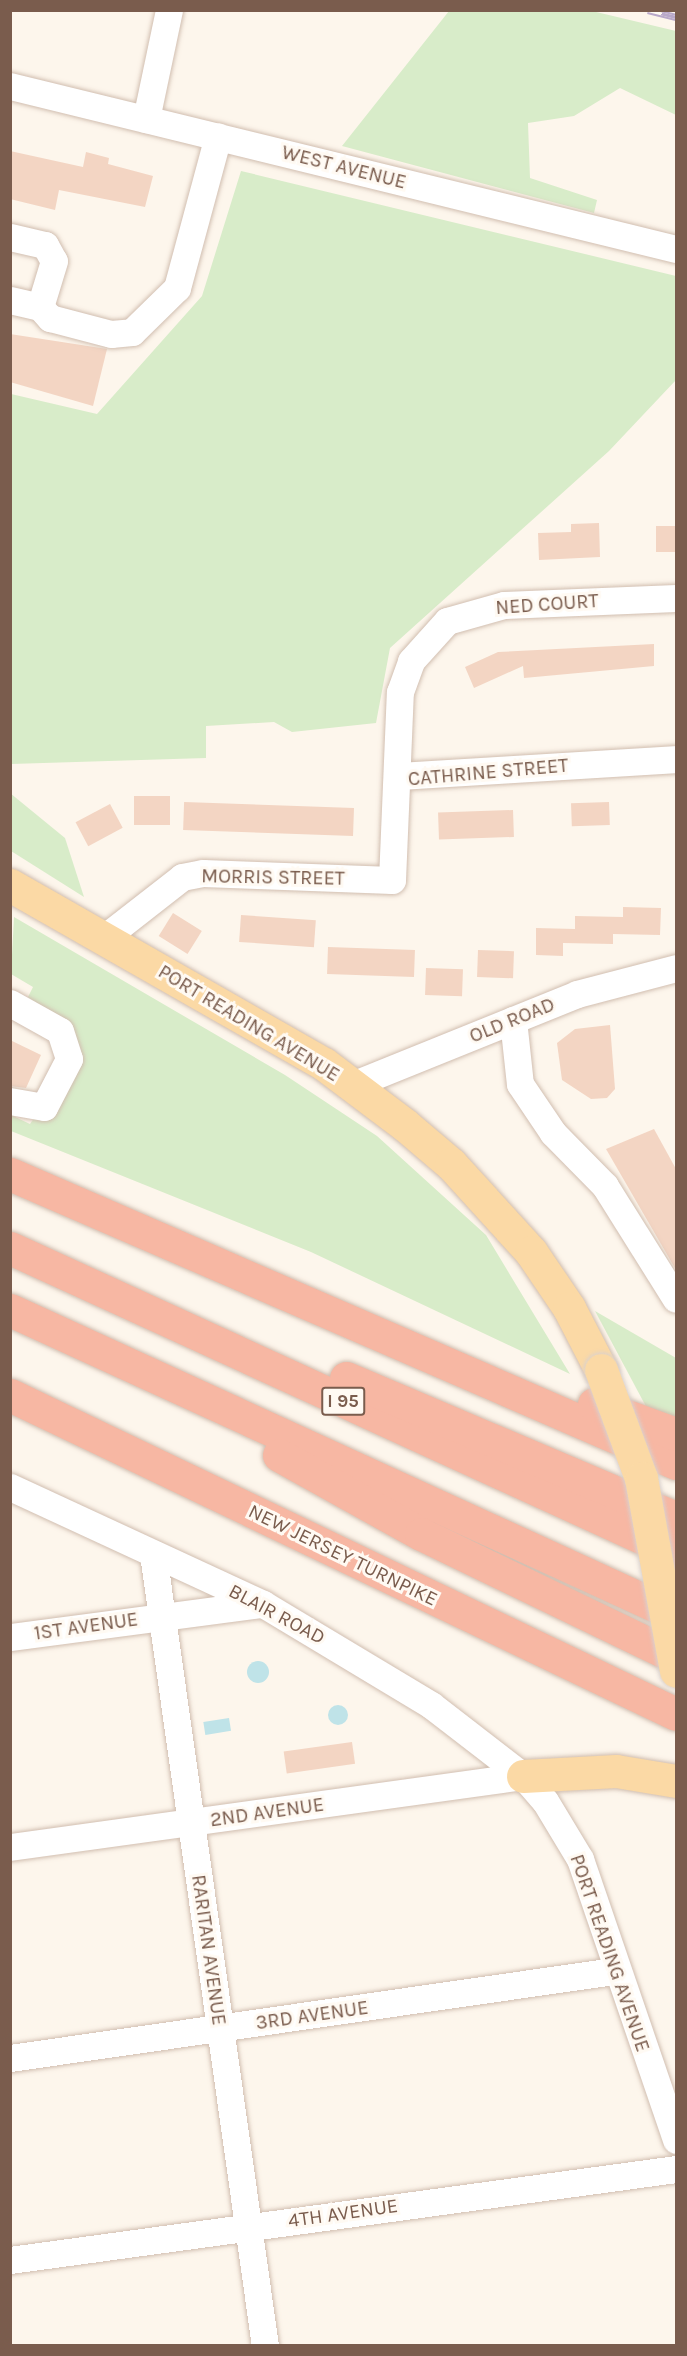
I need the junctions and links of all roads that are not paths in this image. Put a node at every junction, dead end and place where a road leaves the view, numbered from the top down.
1 (169, 10) edge
2 (10, 86) edge
3 (146, 119) junction
4 (218, 136) junction
5 (10, 237) edge
6 (676, 249) edge
7 (10, 300) edge
8 (40, 308) junction
9 (676, 598) edge
10 (676, 759) edge
11 (400, 776) junction
12 (392, 880) joint
13 (10, 885) edge
14 (104, 938) junction
15 (676, 968) edge
16 (10, 1003) edge
17 (513, 1020) junction
18 (352, 1084) junction
19 (10, 1101) edge
20 (10, 1174) edge
21 (10, 1241) edge
22 (10, 1248) edge
23 (676, 1299) edge
24 (10, 1310) edge
25 (103, 1353) junction
26 (10, 1395) edge
27 (532, 1401) junction
28 (676, 1434) edge
29 (676, 1463) edge
30 (10, 1487) edge
31 (676, 1518) edge
32 (676, 1553) edge
33 (153, 1554) junction
34 (263, 1604) junction
35 (676, 1615) edge
36 (161, 1616) junction
37 (10, 1637) edge
38 (551, 1654) junction
39 (676, 1657) edge
40 (676, 1671) edge
41 (676, 1714) edge
42 (676, 1726) edge
43 (523, 1776) junction
44 (676, 1781) edge
45 (192, 1822) junction
46 (10, 1847) edge
47 (614, 1971) junction
48 (220, 2029) junction
49 (10, 2058) edge
50 (676, 2140) edge
51 (676, 2169) edge
52 (248, 2226) junction
53 (10, 2260) edge
54 (265, 2346) edge

1 - 3 street
2 - 3 street, WEST AVENUE
3 - 4 street, WEST AVENUE
4 - 6 street, WEST AVENUE
4 - 8 street
5 - 8 street
7 - 8 street
9 - 11 street, NED COURT
10 - 11 street, CATHRINE STREET
11 - 12 street, CATHRINE STREET
12 - 14 street, MORRIS STREET
13 - 14 main road, PORT READING AVENUE
14 - 18 main road, PORT READING AVENUE
15 - 17 street, OLD ROAD
16 - 19 street
17 - 18 street, OLD ROAD
17 - 23 street
18 - 40 main road, PORT READING AVENUE, bridge
20 - 27 highway
21 - 31 highway
22 - 32 highway, I 95
24 - 25 highway
25 - 35 highway
25 - 39 highway
26 - 38 highway, NEW JERSEY TURNPIKE
27 - 28 highway
27 - 29 highway
30 - 33 street, BLAIR ROAD
33 - 34 street, BLAIR ROAD
33 - 36 street, RARITAN AVENUE
34 - 36 street, 1ST AVENUE
34 - 43 street, BLAIR ROAD
36 - 37 street, 1ST AVENUE
36 - 45 street, RARITAN AVENUE
38 - 41 highway, NEW JERSEY TURNPIKE
38 - 42 highway
43 - 44 main road
43 - 45 street, 2ND AVENUE
43 - 47 street, PORT READING AVENUE
45 - 46 street, 2ND AVENUE
45 - 48 street, RARITAN AVENUE
47 - 48 street, 3RD AVENUE
47 - 50 street, PORT READING AVENUE
48 - 49 street, 3RD AVENUE
48 - 52 street, RARITAN AVENUE
51 - 52 street, 4TH AVENUE
52 - 53 street, 4TH AVENUE
52 - 54 street, RARITAN AVENUE

